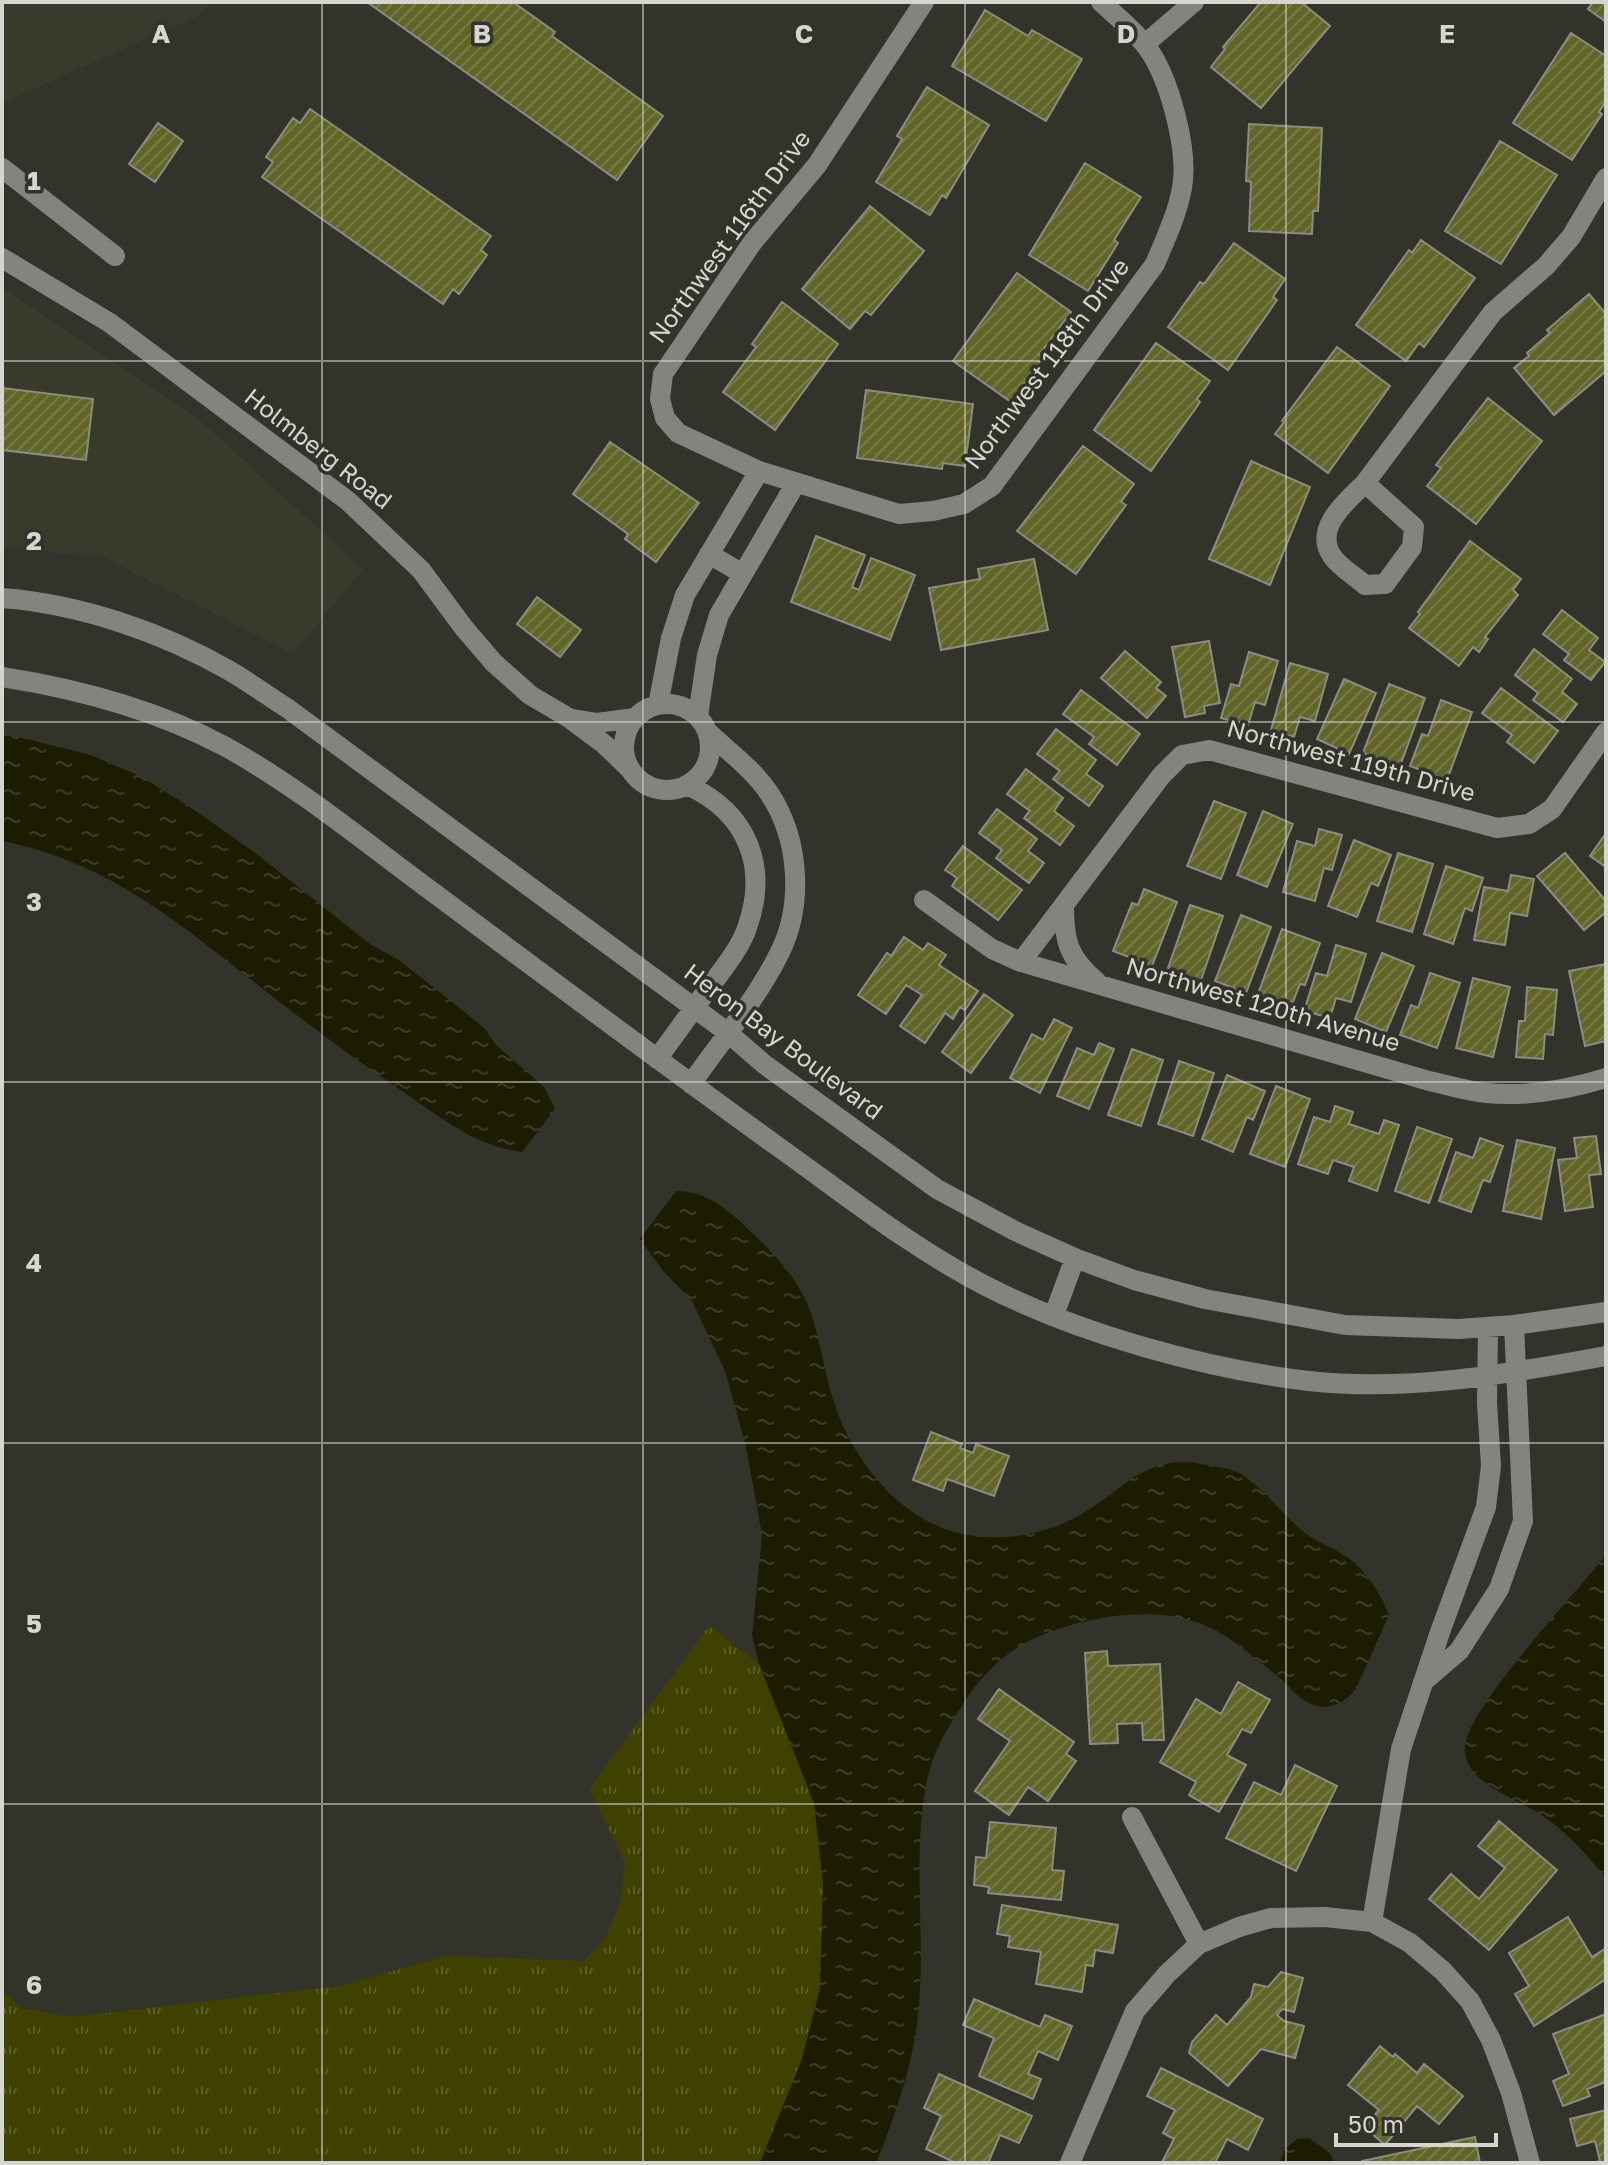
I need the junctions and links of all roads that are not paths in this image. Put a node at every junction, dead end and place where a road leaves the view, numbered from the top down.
1 (924, 2) edge
2 (1101, 2) edge
3 (1194, 2) edge
4 (1145, 44) junction
5 (2, 168) edge
6 (1606, 178) edge
7 (115, 256) dead end
8 (2, 258) edge
9 (759, 471) junction
10 (796, 483) junction
11 (1365, 483) junction
12 (709, 554) junction
13 (743, 574) junction
14 (2, 598) edge
15 (2, 677) edge
16 (658, 705) junction
17 (569, 718) junction
18 (635, 718) junction
19 (703, 725) junction
20 (1606, 732) edge
21 (629, 768) junction
22 (689, 786) junction
23 (924, 900) dead end
24 (1064, 906) junction
25 (1021, 962) junction
26 (1100, 985) junction
27 (694, 1008) junction
28 (727, 1032) junction
29 (657, 1059) junction
30 (1606, 1078) edge
31 (691, 1084) junction
32 (1075, 1258) junction
33 (1606, 1312) edge
34 (1054, 1315) junction
35 (1514, 1325) junction
36 (1488, 1327) junction
37 (1606, 1356) edge
38 (1516, 1372) junction
39 (1488, 1376) junction
40 (1423, 1682) junction
41 (1132, 1817) dead end
42 (1372, 1922) junction
43 (1199, 1944) junction
44 (1070, 2163) edge
45 (1530, 2163) edge

1 - 9 street, Northwest 116th Drive
2 - 4 street
3 - 4 street
4 - 10 street, Northwest 118th Drive
5 - 7 street
6 - 11 street
8 - 17 street, Holmberg Road
9 - 10 street, Northwest 118th Drive
9 - 12 street
10 - 13 street
11 - 11 street
12 - 13 street
12 - 16 street
13 - 19 street
14 - 27 street, Heron Bay Boulevard
15 - 29 street
16 - 18 street
16 - 19 street
17 - 18 street, Holmberg Road
17 - 21 street, Holmberg Road
18 - 21 street
19 - 22 street
19 - 28 street
20 - 24 street, Northwest 119th Drive
21 - 22 street
22 - 27 street
23 - 25 street, Northwest 120th Avenue
24 - 25 street, Northwest 119th Drive
24 - 26 street
25 - 26 street, Northwest 120th Avenue
26 - 30 street, Northwest 120th Avenue
27 - 28 street, Heron Bay Boulevard
27 - 29 street
28 - 31 street
28 - 32 street, Heron Bay Boulevard
29 - 31 street
31 - 34 street
32 - 34 street
32 - 36 street, Heron Bay Boulevard
33 - 35 street, Heron Bay Boulevard
34 - 39 street
35 - 36 street, Heron Bay Boulevard
35 - 38 street
36 - 39 street
37 - 38 street
38 - 39 street
38 - 40 street
39 - 40 street
40 - 42 street
41 - 43 street
42 - 43 street
42 - 45 street
43 - 44 street

